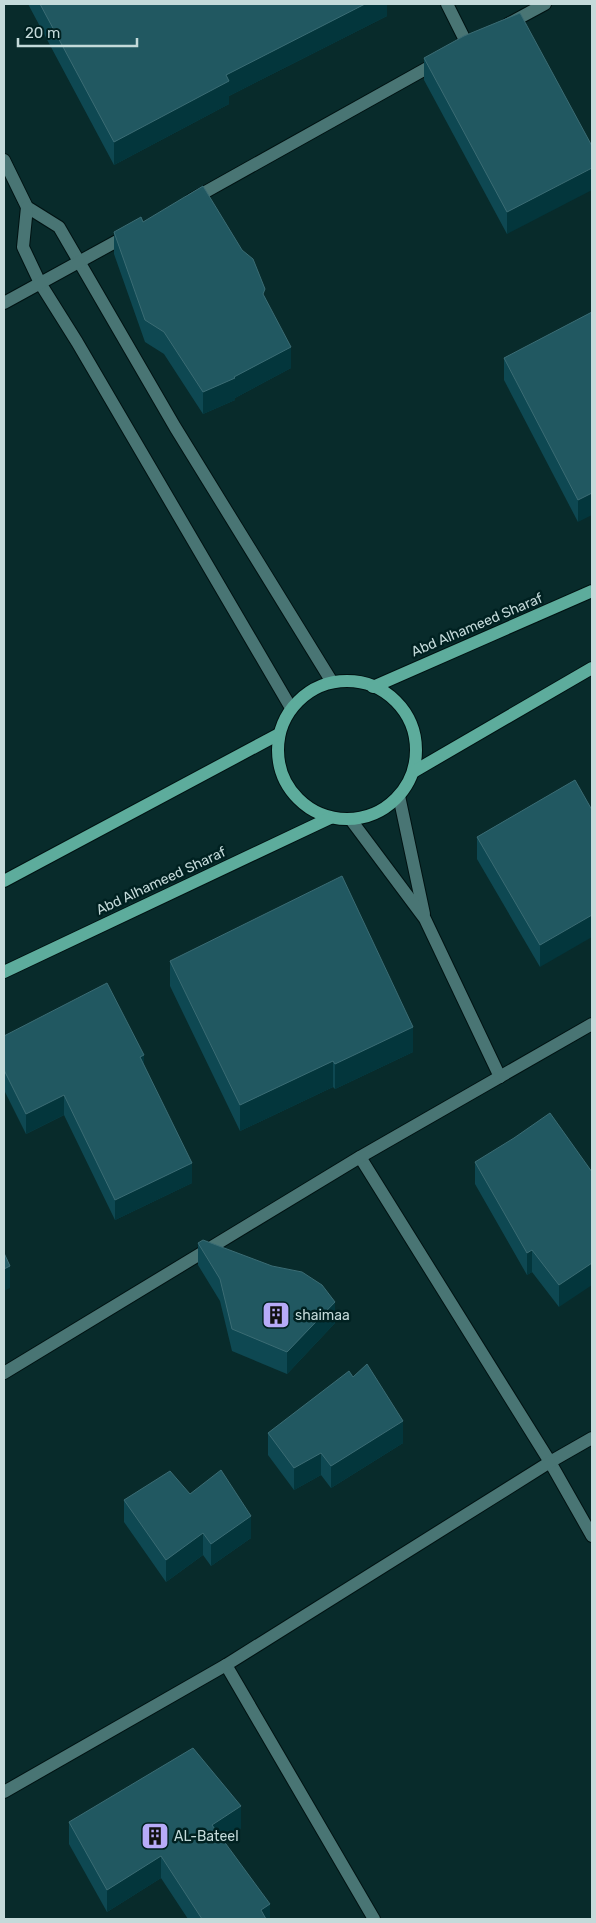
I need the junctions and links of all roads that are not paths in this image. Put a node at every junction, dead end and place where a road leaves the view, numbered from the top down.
1 (446, 4) edge
2 (545, 4) edge
3 (494, 32) edge
4 (4, 160) edge
5 (183, 204) edge
6 (27, 207) junction
7 (140, 228) edge
8 (79, 262) junction
9 (40, 284) junction
10 (4, 303) edge
11 (592, 591) edge
12 (592, 668) edge
13 (332, 682) junction
14 (373, 686) junction
15 (291, 708) junction
16 (279, 734) junction
17 (413, 772) junction
18 (399, 796) junction
19 (330, 818) junction
20 (350, 820) junction
21 (4, 881) edge
22 (425, 919) junction
23 (4, 972) edge
24 (592, 1024) edge
25 (500, 1077) junction
26 (360, 1157) junction
27 (4, 1373) edge
28 (592, 1438) edge
29 (550, 1462) junction
30 (592, 1536) edge
31 (226, 1666) junction
32 (4, 1792) edge
33 (374, 1919) edge

1 - 5 street
2 - 3 street
4 - 6 street
6 - 8 street
6 - 9 street
7 - 8 street
8 - 9 street
8 - 13 street
9 - 10 street
9 - 15 street
11 - 14 main road, Abd Alhameed Sharaf
12 - 17 main road
13 - 14 main road
13 - 15 main road
14 - 17 main road
15 - 16 main road
16 - 19 main road
16 - 21 main road
17 - 18 main road
18 - 20 main road
18 - 22 street
19 - 20 main road
19 - 23 main road, Abd Alhameed Sharaf
20 - 22 street
22 - 25 street
24 - 25 street
25 - 26 street
26 - 27 street
26 - 29 street
28 - 29 street
29 - 30 street
29 - 31 street
31 - 32 street
31 - 33 street

